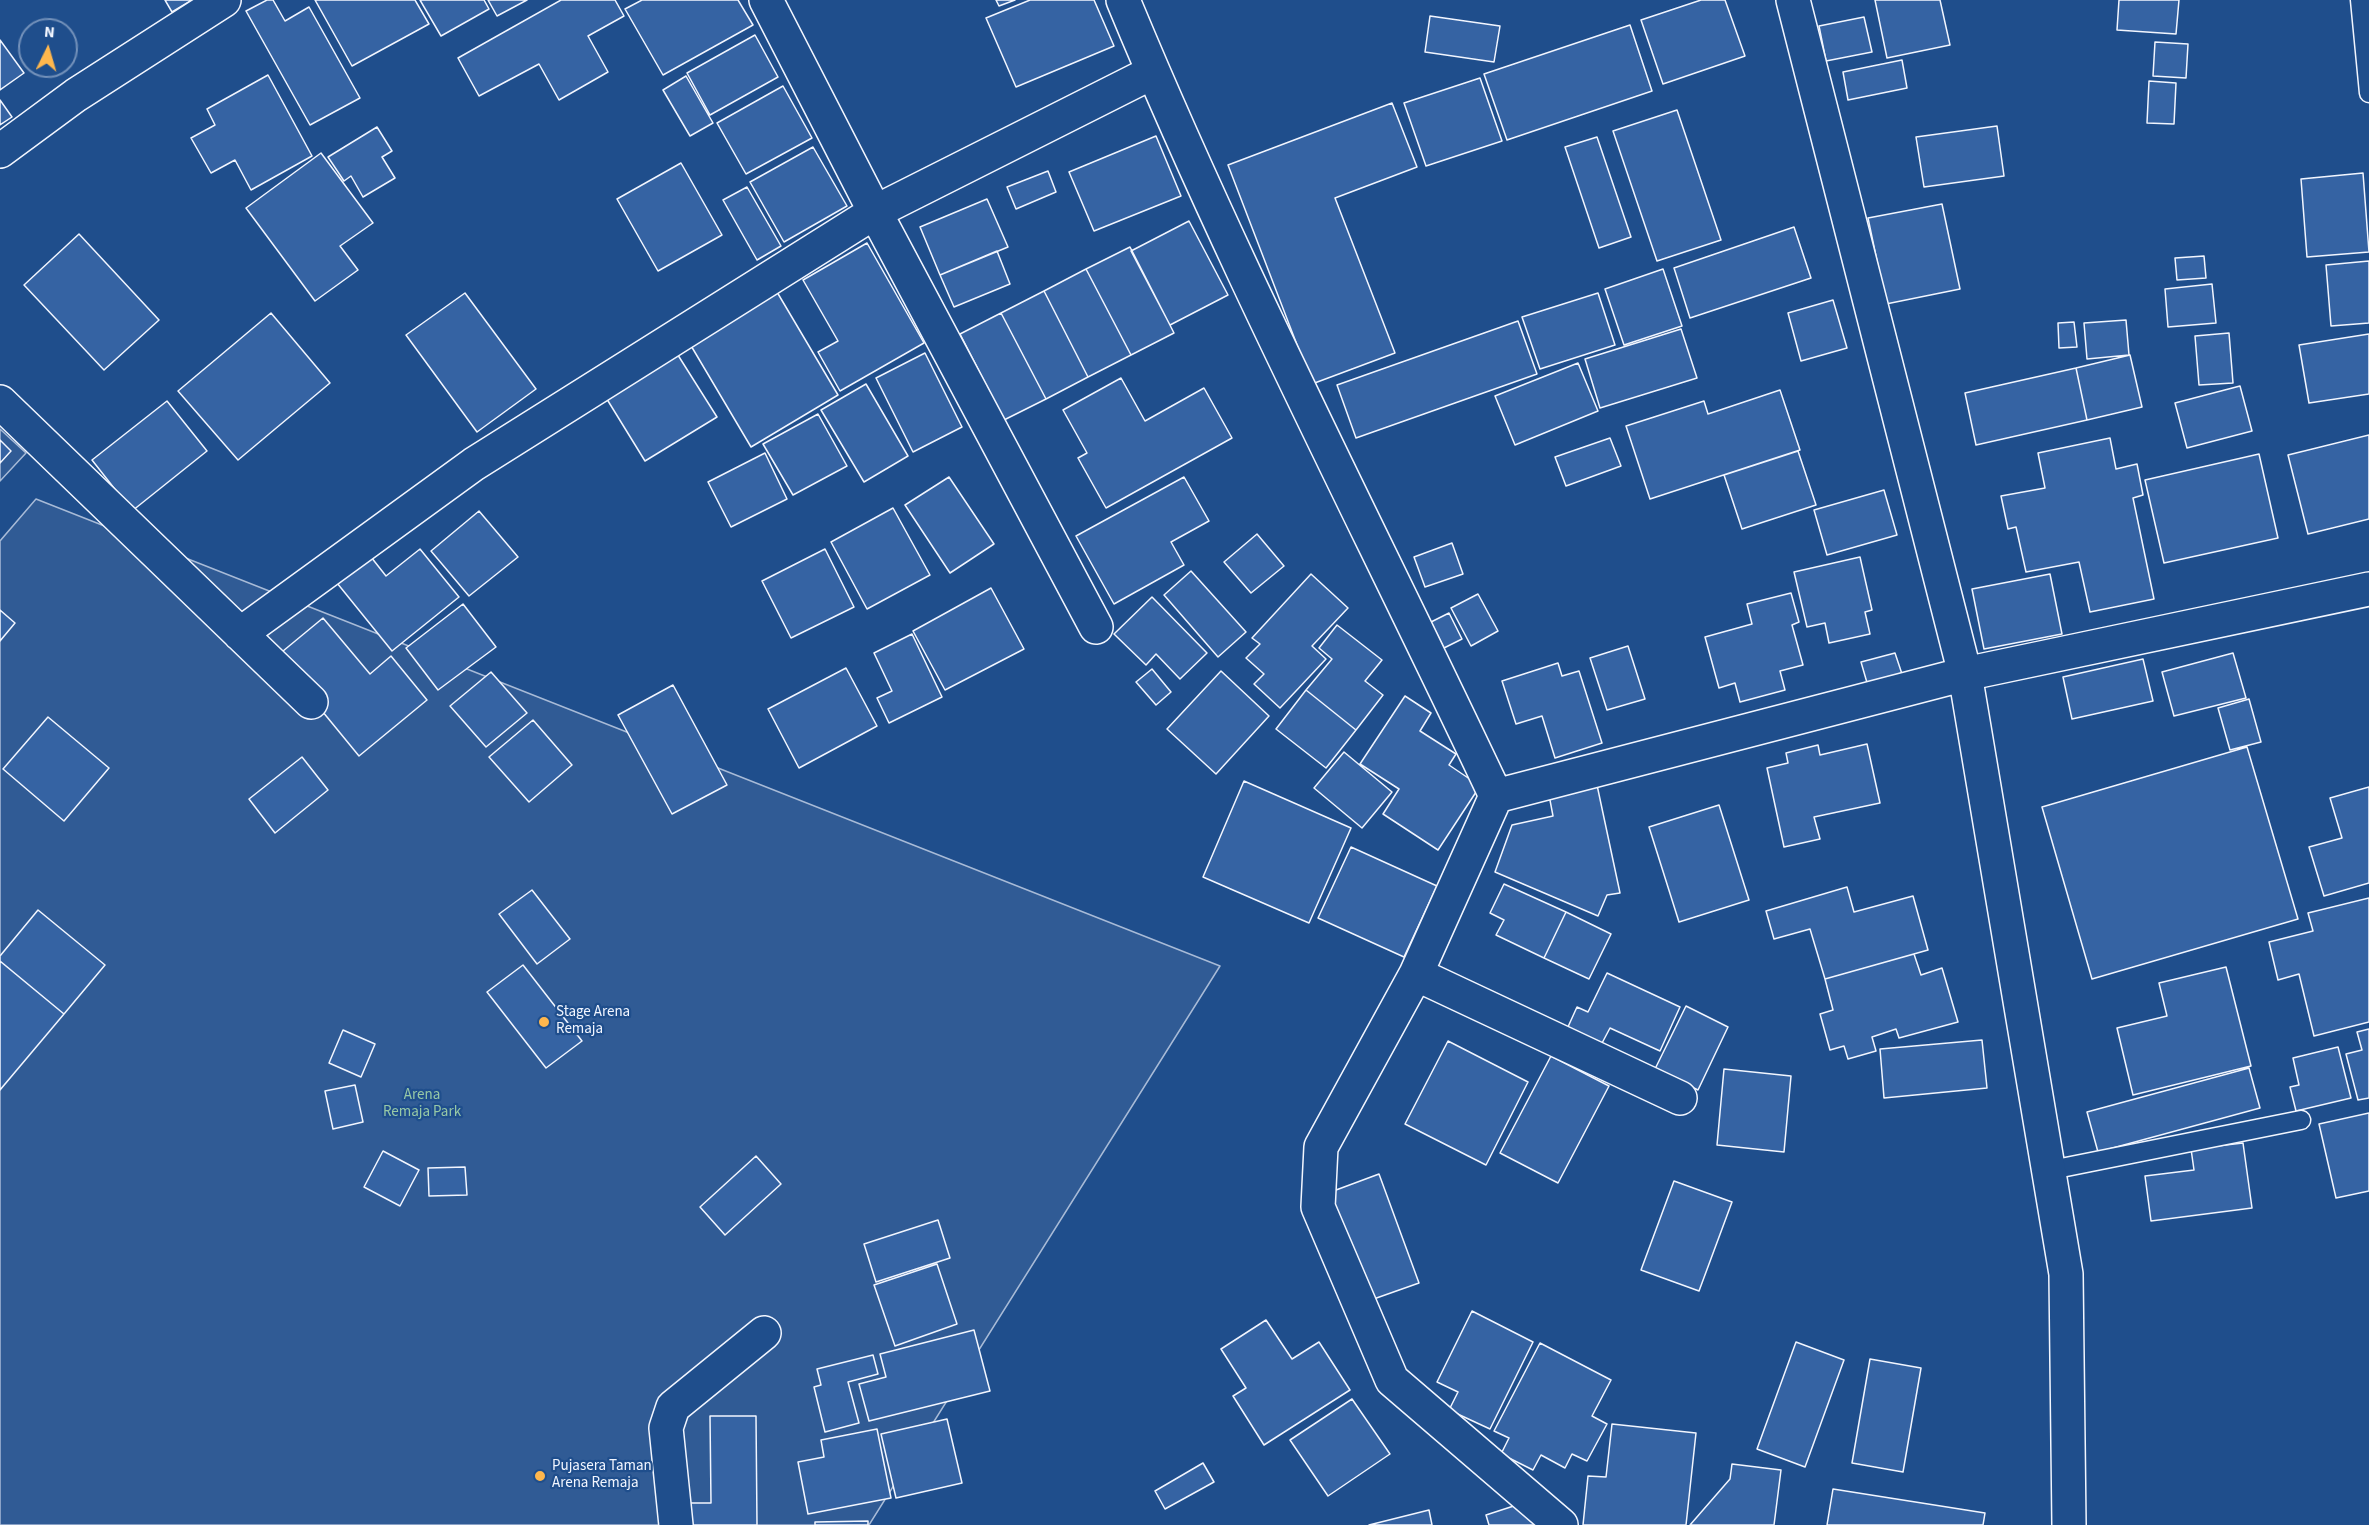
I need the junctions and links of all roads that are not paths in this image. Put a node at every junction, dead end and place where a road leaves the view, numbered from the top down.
1 (224, 0) edge
2 (766, 0) edge
3 (1123, 0) edge
4 (1793, 0) edge
5 (2360, 0) edge
6 (1153, 72) junction
7 (2369, 93) edge
8 (0, 151) edge
9 (875, 212) junction
10 (0, 402) edge
11 (2369, 589) edge
12 (1096, 627) dead end
13 (240, 634) junction
14 (1965, 674) junction
15 (311, 702) dead end
16 (1496, 796) junction
17 (1416, 974) junction
18 (1680, 1098) dead end
19 (2301, 1120) dead end
20 (2051, 1170) junction
21 (765, 1333) dead end
22 (676, 1525) edge
23 (1561, 1525) edge
24 (2069, 1525) edge

1 - 8 street
2 - 9 street
3 - 6 street
4 - 14 street
5 - 7 lane
6 - 9 street
6 - 16 street
9 - 12 street
9 - 13 street
10 - 13 street
11 - 14 street
13 - 15 street
14 - 16 street
14 - 20 street
16 - 17 street
17 - 18 street
17 - 23 street
19 - 20 lane
20 - 24 street
21 - 22 street

